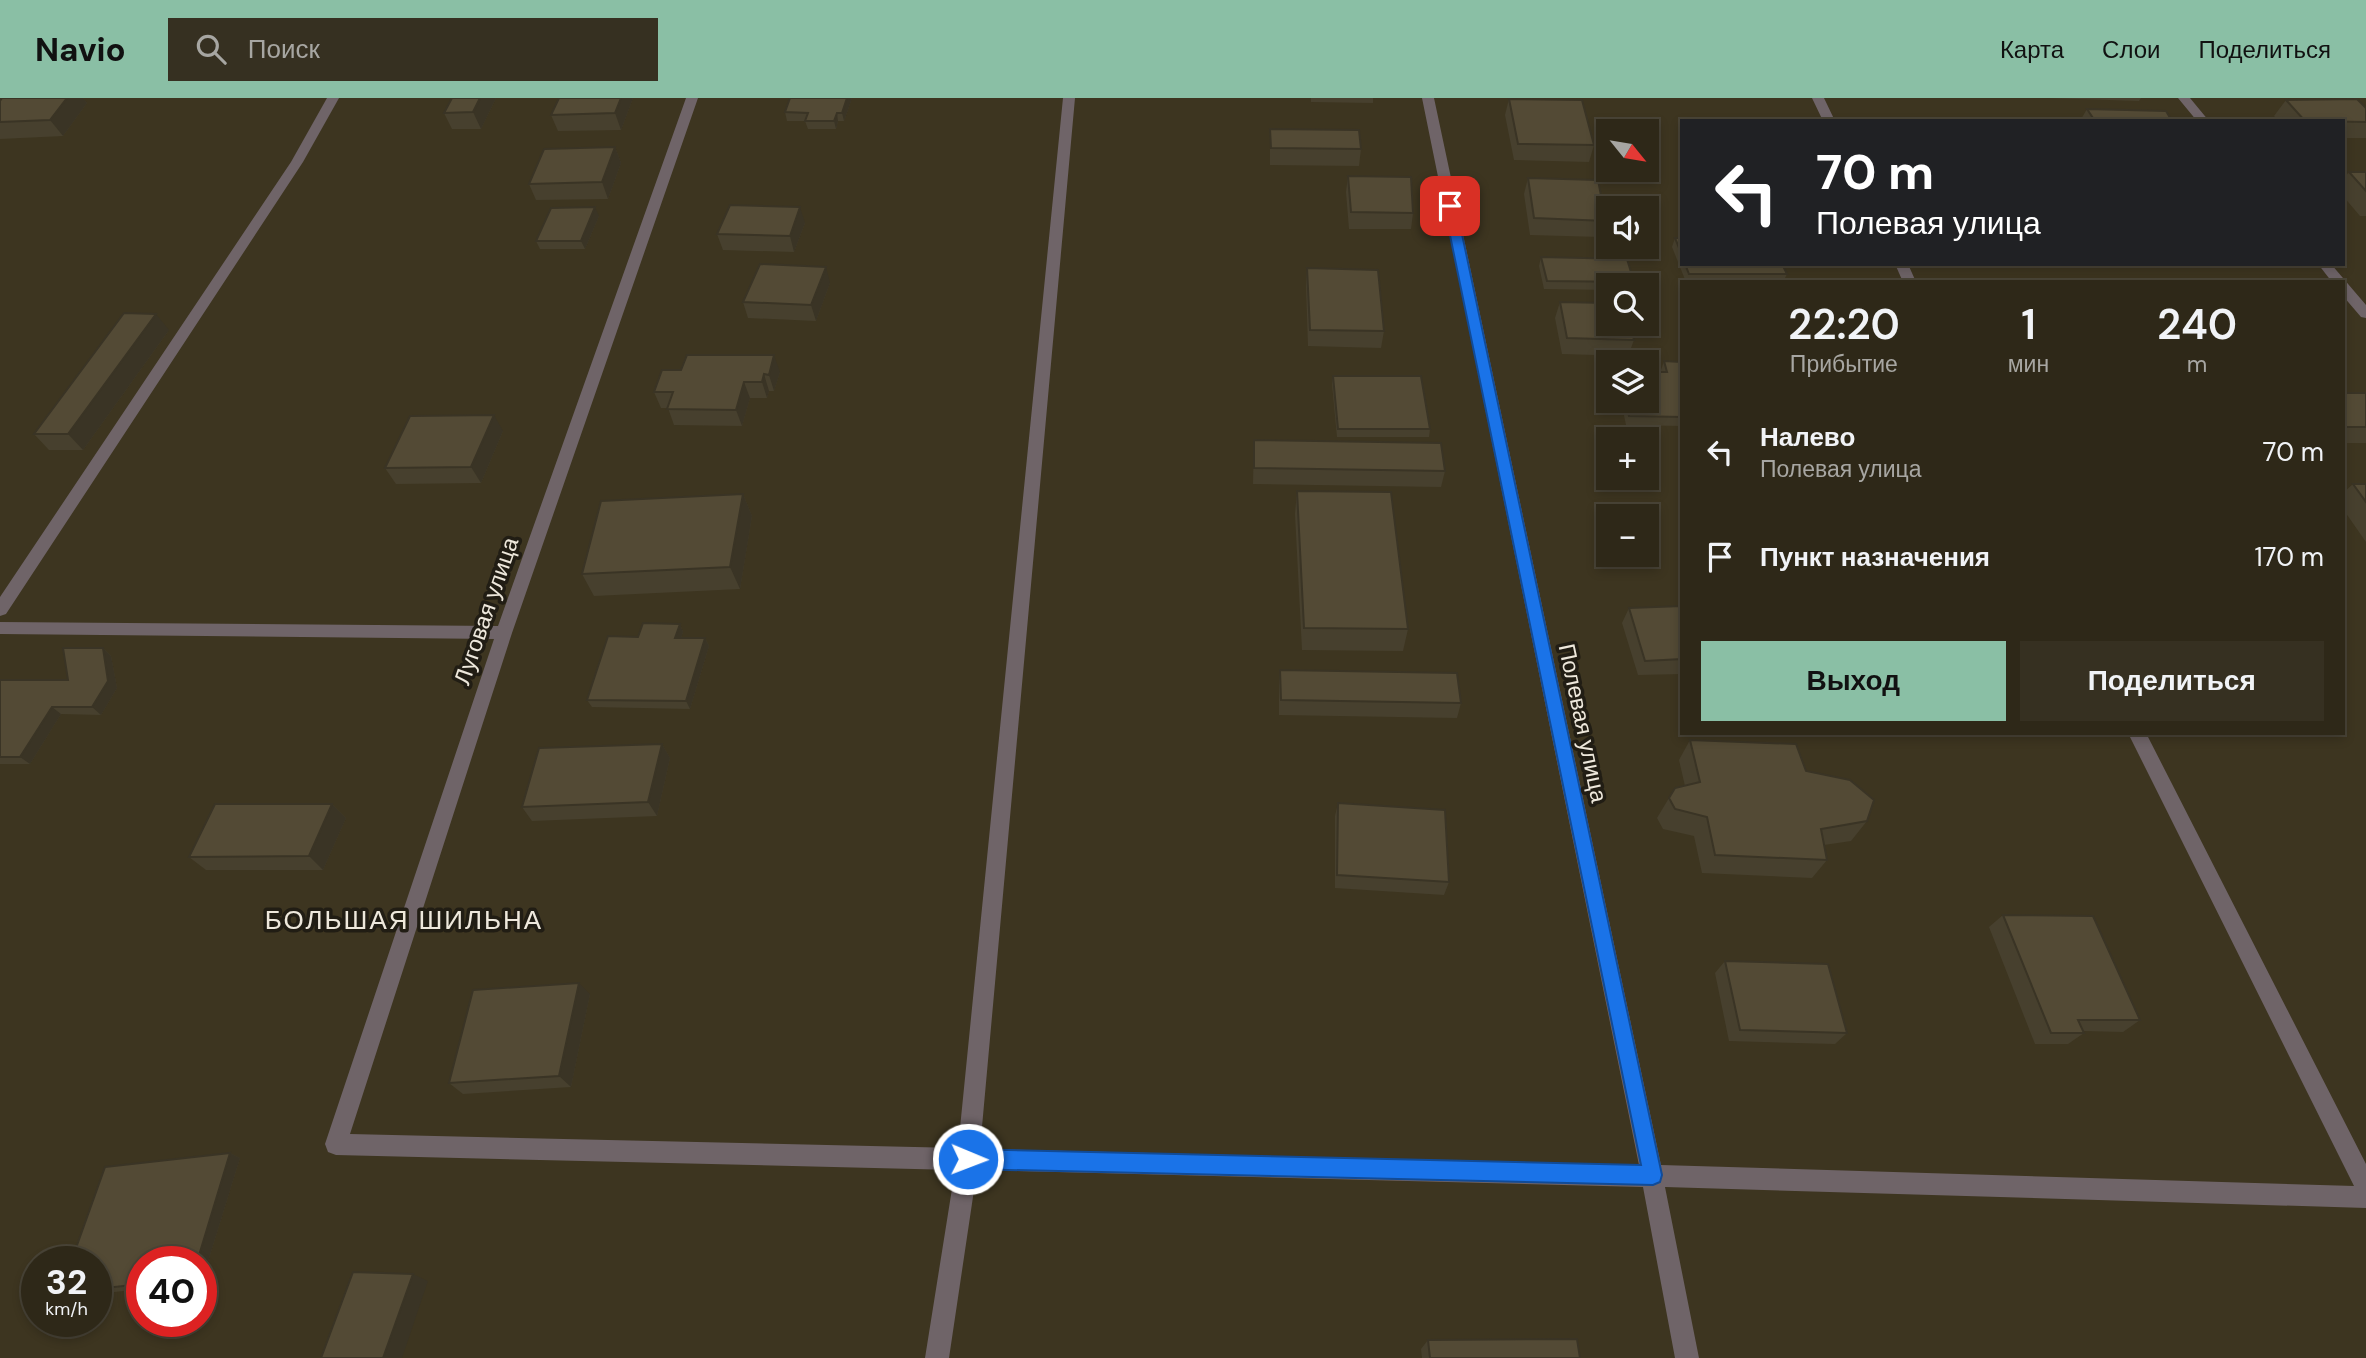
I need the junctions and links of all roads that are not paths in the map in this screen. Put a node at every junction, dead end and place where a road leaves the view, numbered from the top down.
1 (333, 98) edge
2 (692, 98) edge
3 (1069, 98) edge
4 (1427, 98) edge
5 (1818, 98) edge
6 (2184, 98) edge
7 (1828, 119) edge
8 (2201, 119) edge
9 (2326, 266) edge
10 (2337, 280) edge
11 (2345, 289) edge
12 (2366, 314) edge
13 (0, 610) edge
14 (0, 628) edge
15 (504, 633) junction
16 (2138, 735) edge
17 (968, 1159) junction
18 (1653, 1175) junction
19 (2366, 1187) edge
20 (2366, 1197) edge
21 (937, 1358) edge
22 (1687, 1358) edge

1 - 13 street
2 - 15 street, Луговая улица
3 - 17 street
4 - 18 street, Полевая улица
5 - 7 street
6 - 8 street
9 - 10 street
11 - 12 street
14 - 15 street
15 - 17 street, Луговая улица
16 - 19 street
17 - 18 street
17 - 21 street
18 - 20 street
18 - 22 street, Полевая улица

